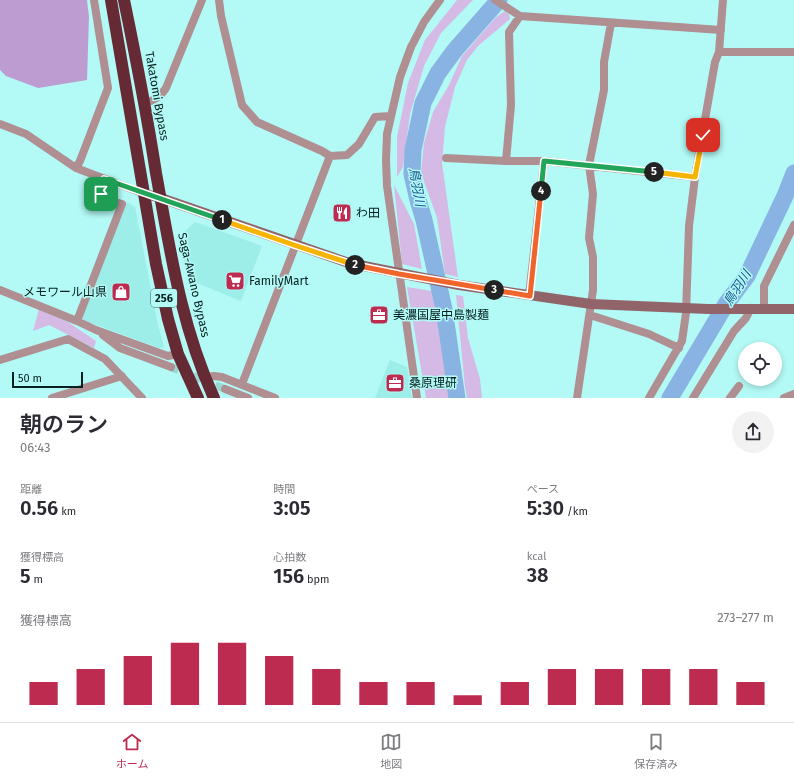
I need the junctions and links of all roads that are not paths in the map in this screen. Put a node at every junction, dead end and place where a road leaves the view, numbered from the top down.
1 (94, 0) edge
2 (111, 0) edge
3 (124, 0) edge
4 (202, 0) edge
5 (219, 0) edge
6 (440, 0) edge
7 (495, 0) edge
8 (723, 0) edge
9 (520, 16) junction
10 (611, 22) junction
11 (721, 30) junction
12 (719, 52) junction
13 (794, 52) edge
14 (145, 103) junction
15 (390, 116) junction
16 (0, 124) edge
17 (330, 156) junction
18 (446, 158) dead end
19 (506, 161) junction
20 (544, 161) junction
21 (589, 165) junction
22 (76, 168) junction
23 (695, 177) junction
24 (104, 179) junction
25 (145, 194) junction
26 (161, 198) junction
27 (794, 225) edge
28 (296, 246) junction
29 (402, 275) junction
30 (0, 290) edge
31 (530, 296) junction
32 (591, 304) junction
33 (686, 308) junction
34 (748, 308) junction
35 (764, 308) junction
36 (794, 308) edge
37 (590, 315) junction
38 (77, 321) junction
39 (96, 330) junction
40 (679, 348) junction
41 (178, 354) junction
42 (0, 360) edge
43 (171, 368) tunnel mouth
44 (122, 376) junction
45 (204, 377) junction
46 (242, 384) junction
47 (739, 386) dead end
48 (225, 389) tunnel mouth
49 (794, 394) edge
50 (52, 398) edge
51 (142, 398) edge
52 (198, 398) edge
53 (214, 398) edge
54 (248, 398) edge
55 (275, 398) edge
56 (417, 398) edge
57 (577, 398) edge
58 (649, 398) edge
59 (693, 398) edge
60 (730, 398) edge
61 (784, 398) edge

1 - 22 street
2 - 25 highway, 256
3 - 14 highway, Takatomi Bypass / 256
4 - 14 street
5 - 17 street
6 - 15 street
7 - 9 street
8 - 11 street
9 - 10 street
9 - 19 street
10 - 11 street
10 - 21 street
11 - 12 street
12 - 13 street
12 - 23 street
14 - 26 highway, Takatomi Bypass / 256
15 - 17 street
15 - 29 street
16 - 22 street
17 - 28 street
18 - 19 street
19 - 20 street
20 - 21 street
20 - 31 street
21 - 23 street
21 - 32 street
22 - 24 street
23 - 33 street
24 - 25 street
24 - 38 street
25 - 26 street
25 - 41 highway, 256
26 - 28 street
26 - 45 highway, Saga-Awano Bypass / 256
27 - 35 street
28 - 29 street
28 - 46 street
29 - 31 street
29 - 56 street
30 - 38 street
31 - 32 street
32 - 33 street
32 - 37 street
33 - 34 street
33 - 40 street
34 - 35 street
34 - 59 street
35 - 36 street
37 - 40 street
37 - 57 street
38 - 39 street
39 - 41 street
39 - 43 street
40 - 58 street
41 - 52 highway, 256
42 - 44 street
44 - 50 street
44 - 51 street
45 - 46 street
45 - 53 highway, Saga-Awano Bypass / 256
46 - 55 street
47 - 60 street
48 - 54 street
49 - 61 street

